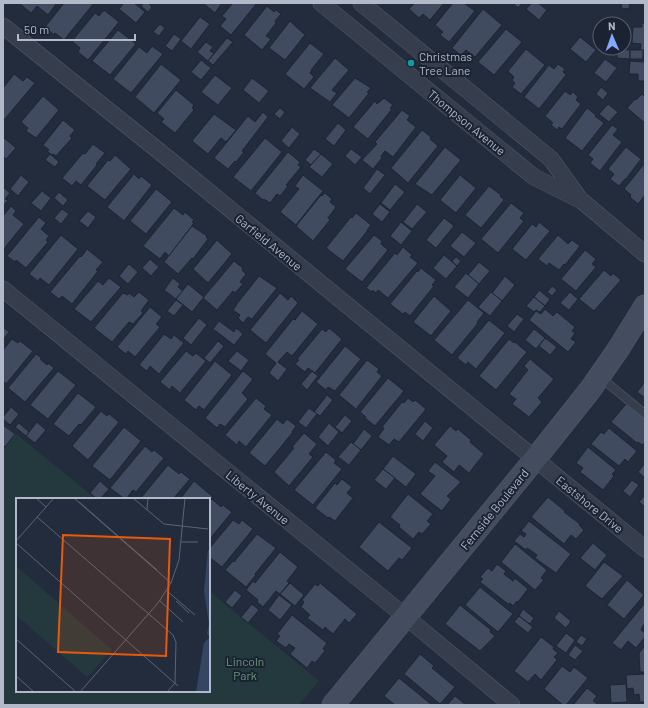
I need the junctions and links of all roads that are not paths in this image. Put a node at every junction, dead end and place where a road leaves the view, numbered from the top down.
1 (321, 3) edge
2 (361, 3) edge
3 (3, 26) edge
4 (427, 57) junction
5 (411, 77) junction
6 (582, 201) junction
7 (645, 254) edge
8 (3, 290) edge
9 (641, 318) edge
10 (599, 377) junction
11 (645, 414) edge
12 (535, 459) junction
13 (645, 549) edge
14 (406, 617) junction
15 (333, 705) edge
16 (512, 705) edge

1 - 5 street, Thompson Avenue
2 - 4 street, Thompson Avenue
3 - 12 street, Garfield Avenue
4 - 5 street
4 - 6 street, Thompson Avenue
5 - 6 street, Thompson Avenue
6 - 7 street, Thompson Avenue
8 - 14 street, Liberty Avenue
9 - 10 main road, Fernside Boulevard
10 - 11 lane
10 - 12 main road, Fernside Boulevard
12 - 13 street, Eastshore Drive
12 - 14 main road, Fernside Boulevard
14 - 15 main road, Fernside Boulevard
14 - 16 street, Liberty Avenue

